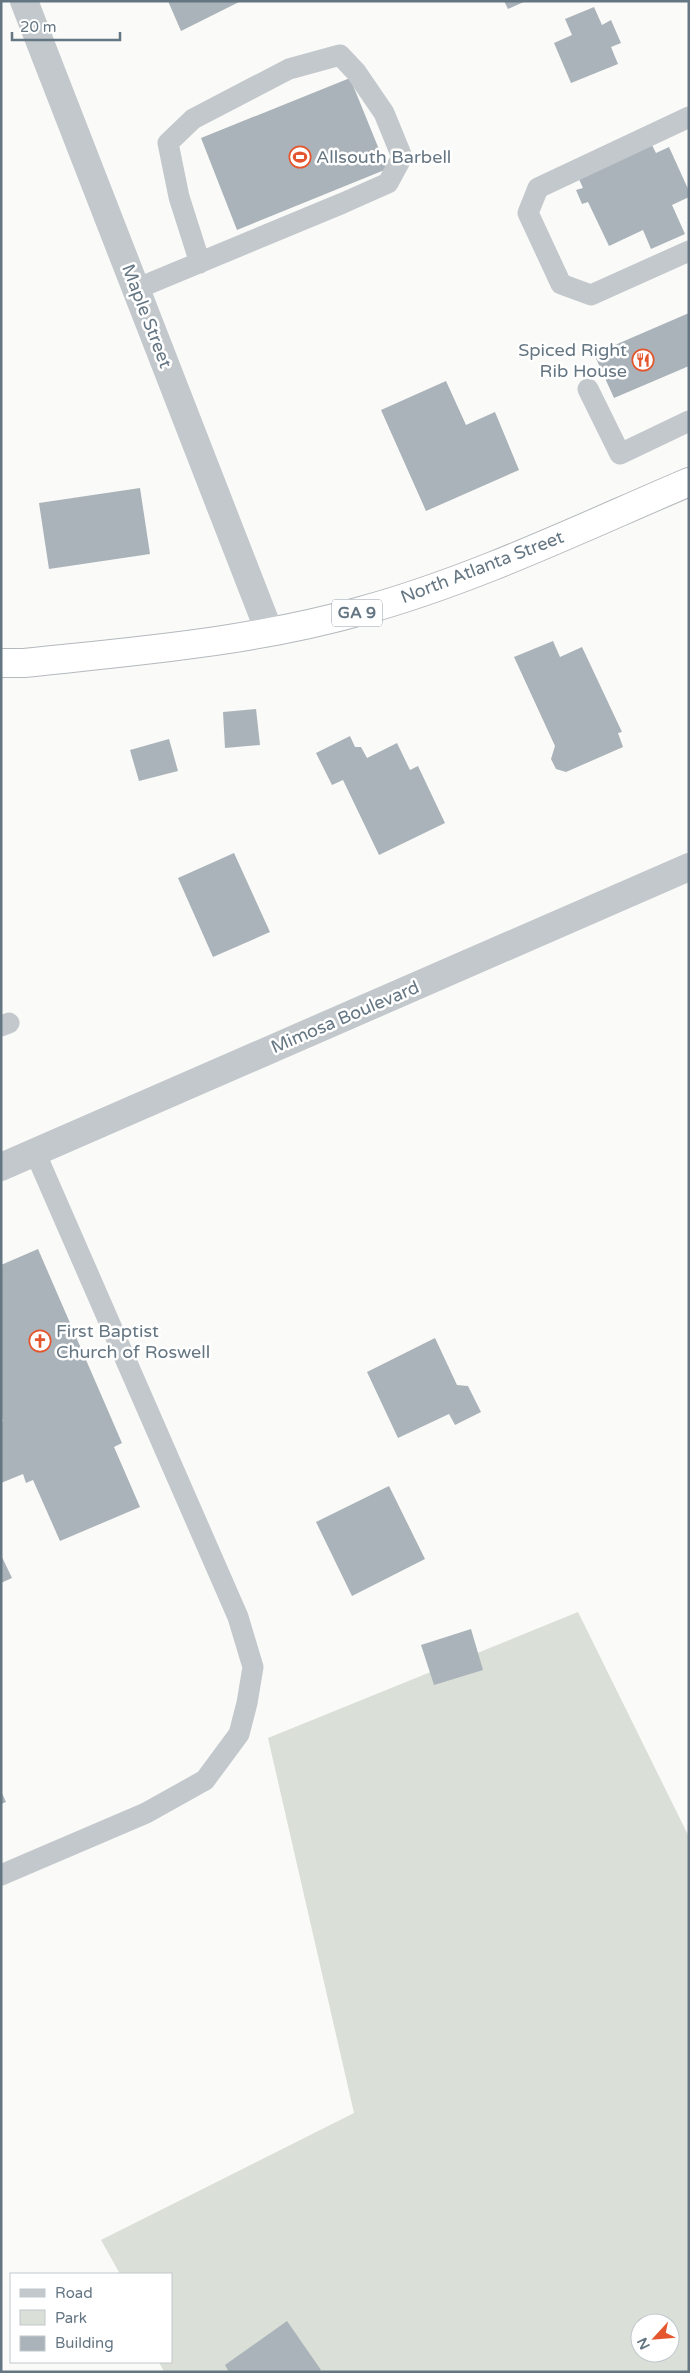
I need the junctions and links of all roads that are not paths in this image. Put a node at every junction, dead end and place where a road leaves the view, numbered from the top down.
1 (24, 1) edge
2 (689, 118) edge
3 (689, 251) edge
4 (200, 262) junction
5 (136, 289) junction
6 (588, 389) dead end
7 (689, 421) edge
8 (689, 482) edge
9 (269, 631) junction
10 (1, 663) edge
11 (689, 867) edge
12 (35, 1152) junction
13 (1, 1167) edge
14 (1, 1875) edge

1 - 5 street, Maple Street
2 - 3 lane
4 - 4 lane
4 - 5 lane
5 - 9 street, Maple Street
6 - 7 lane
8 - 9 highway, North Atlanta Street / GA 9
9 - 10 highway, North Atlanta Street / GA 9
11 - 12 street, Mimosa Boulevard
12 - 13 street, Mimosa Boulevard
12 - 14 lane

